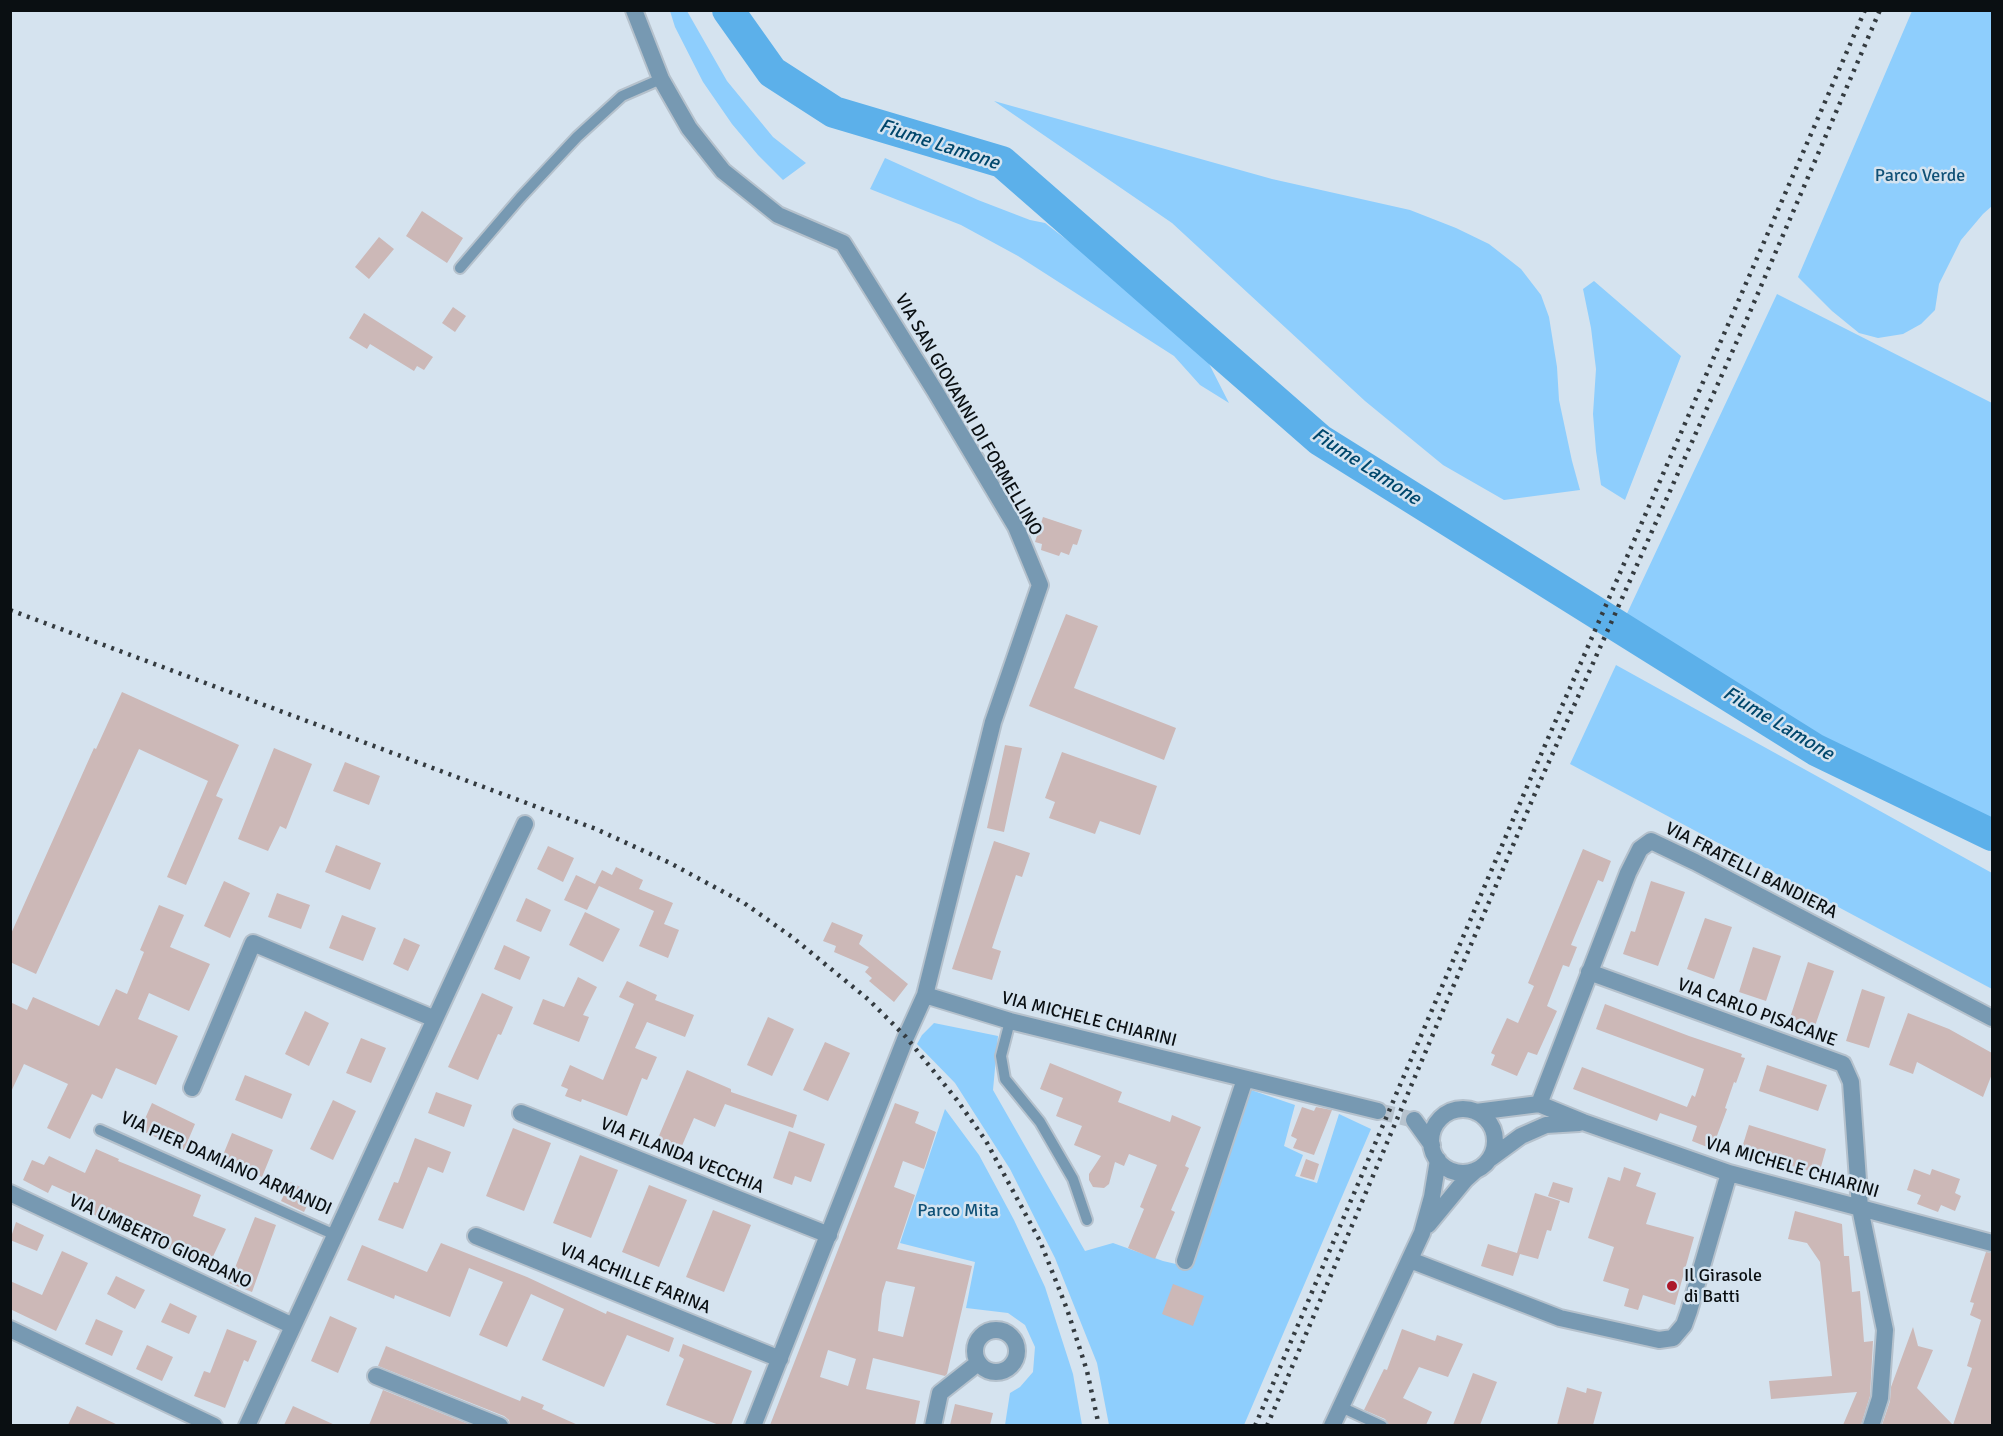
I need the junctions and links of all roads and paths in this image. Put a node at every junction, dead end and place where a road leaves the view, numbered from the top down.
1 (634, 10) edge
2 (661, 79) junction
3 (460, 268) dead end
4 (525, 824) dead end
5 (1589, 972) junction
6 (926, 995) junction
7 (1992, 1018) edge
8 (435, 1019) junction
9 (1010, 1021) junction
10 (1245, 1078) junction
11 (192, 1088) dead end
12 (1539, 1104) junction
13 (1378, 1111) tunnel mouth
14 (1476, 1112) junction
15 (521, 1113) dead end
16 (1440, 1120) junction
17 (1583, 1122) junction
18 (100, 1130) dead end
19 (1435, 1152) junction
20 (1491, 1158) junction
21 (1476, 1170) junction
22 (1729, 1173) junction
23 (10, 1193) edge
24 (1860, 1208) junction
25 (1087, 1220) dead end
26 (1422, 1233) junction
27 (335, 1235) junction
28 (829, 1235) junction
29 (476, 1236) dead end
30 (1992, 1243) edge
31 (1410, 1260) junction
32 (1185, 1261) dead end
33 (293, 1326) junction
34 (10, 1329) edge
35 (780, 1359) junction
36 (978, 1363) dead end
37 (376, 1376) dead end
38 (1341, 1407) junction
39 (214, 1425) edge
40 (247, 1425) edge
41 (500, 1425) edge
42 (753, 1425) edge
43 (933, 1425) edge
44 (1332, 1425) edge
45 (1382, 1425) edge
46 (1871, 1425) edge

1 - 2 street, VIA SAN GIOVANNI DI FORMELLINO
2 - 3 lane
2 - 6 street, VIA SAN GIOVANNI DI FORMELLINO
4 - 8 street, VIA PIER DAMIANO ARMANDI
5 - 7 street, VIA FRATELLI BANDIERA
5 - 12 street, VIA FRATELLI BANDIERA
5 - 24 street, VIA CARLO PISACANE
6 - 9 street, VIA MICHELE CHIARINI
6 - 28 street
8 - 11 street
8 - 27 street, VIA PIER DAMIANO ARMANDI
9 - 10 street, VIA MICHELE CHIARINI
9 - 25 lane
10 - 13 street, VIA MICHELE CHIARINI
10 - 32 street
12 - 14 street, VIA MICHELE CHIARINI
12 - 17 street, VIA MICHELE CHIARINI
14 - 16 street
14 - 20 street
15 - 28 street, VIA FILANDA VECCHIA
16 - 19 street
16 - 19 street
17 - 20 street, VIA MICHELE CHIARINI
17 - 22 street, VIA MICHELE CHIARINI
18 - 27 lane, VIA PIER DAMIANO ARMANDI
19 - 21 street
19 - 26 street
20 - 21 street
21 - 26 street
22 - 24 street, VIA MICHELE CHIARINI
22 - 31 street
23 - 33 street, VIA UMBERTO GIORDANO
24 - 30 street, VIA MICHELE CHIARINI
24 - 46 street, VIA CARLO PISACANE
26 - 31 street
27 - 33 street, VIA PIER DAMIANO ARMANDI
28 - 35 street
29 - 35 street, VIA ACHILLE FARINA
31 - 38 street
33 - 40 street, VIA PIER DAMIANO ARMANDI
34 - 39 street
35 - 42 street
36 - 43 street
37 - 41 street
38 - 44 street
38 - 45 lane

